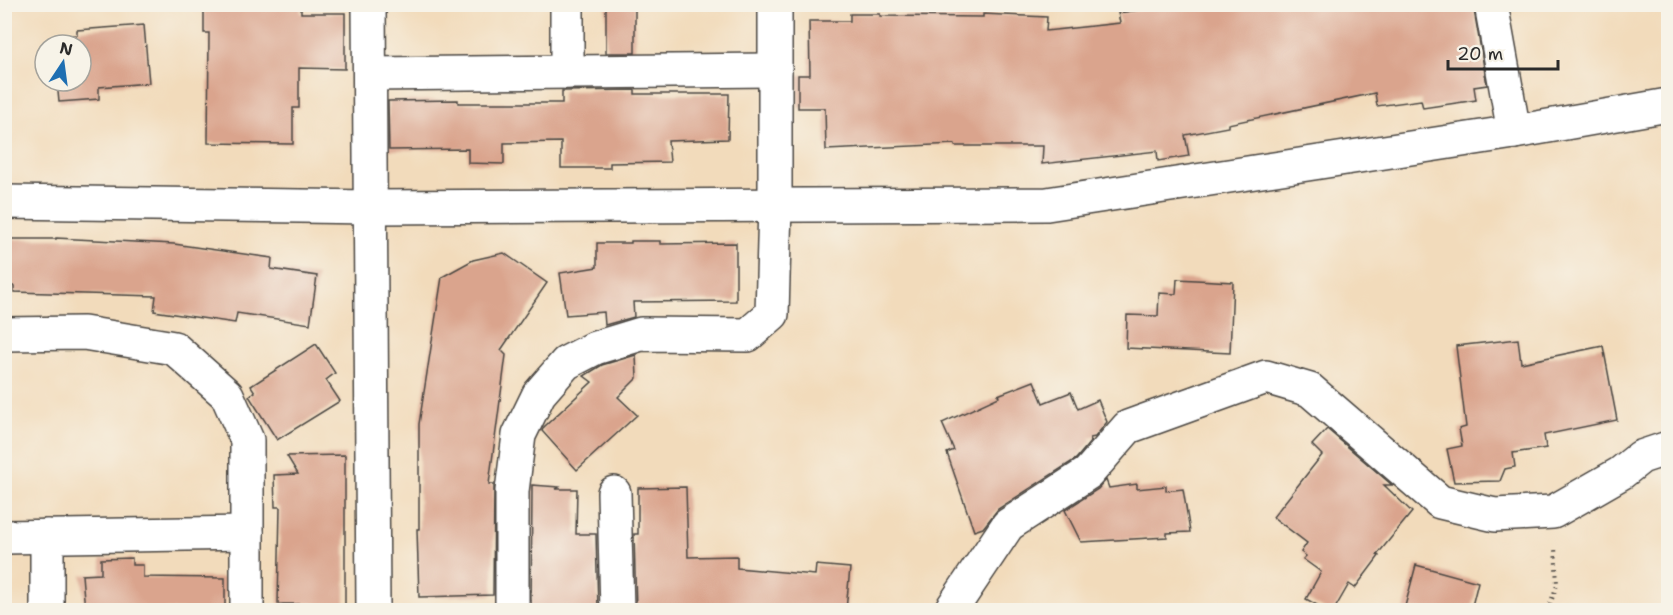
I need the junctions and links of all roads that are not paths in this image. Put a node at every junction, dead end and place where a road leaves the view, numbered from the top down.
1 (369, 4) edge
2 (567, 4) edge
3 (775, 4) edge
4 (1491, 4) edge
5 (775, 70) junction
6 (567, 72) junction
7 (370, 74) junction
8 (1668, 105) edge
9 (1514, 132) junction
10 (4, 202) edge
11 (776, 206) junction
12 (371, 207) junction
13 (4, 334) edge
14 (1668, 448) edge
15 (614, 493) dead end
16 (247, 533) junction
17 (47, 536) junction
18 (4, 537) edge
19 (47, 610) edge
20 (247, 610) edge
21 (373, 610) edge
22 (512, 610) edge
23 (616, 610) edge
24 (951, 610) edge

1 - 7 street
2 - 6 street
3 - 5 street
4 - 9 street
5 - 6 street
5 - 11 street
6 - 7 street
7 - 12 street
8 - 9 street
9 - 11 street
10 - 12 street
11 - 12 street
11 - 22 street
12 - 21 street
13 - 16 street
14 - 24 street
15 - 23 street
16 - 17 street
16 - 20 street
17 - 18 street
17 - 19 street

